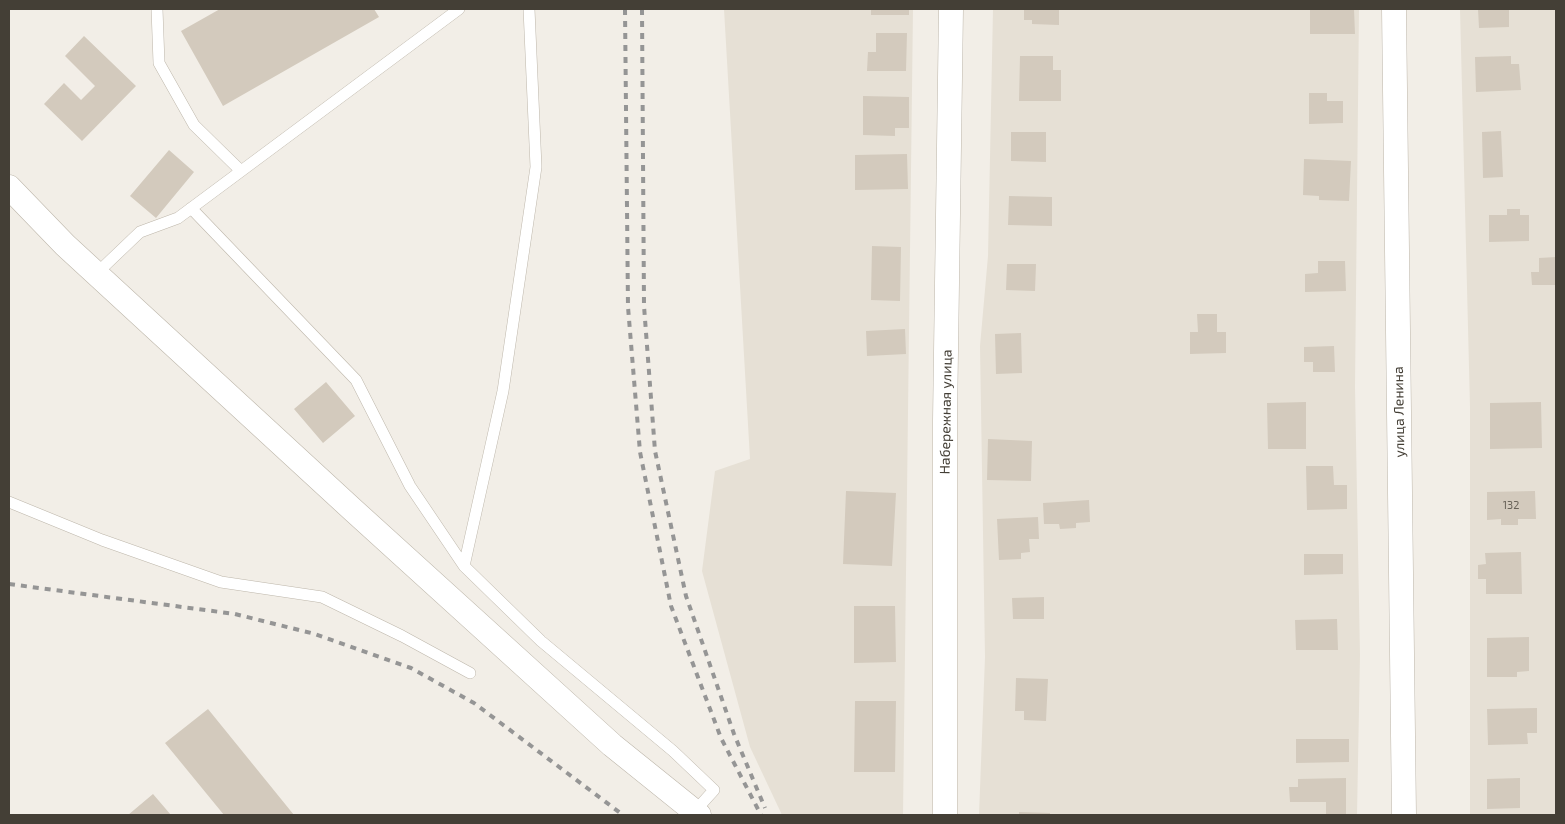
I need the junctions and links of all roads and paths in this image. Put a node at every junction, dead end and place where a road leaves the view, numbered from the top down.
1 (157, 9) edge
2 (459, 9) edge
3 (529, 9) edge
4 (951, 9) edge
5 (1394, 9) edge
6 (241, 171) junction
7 (9, 187) edge
8 (191, 208) junction
9 (96, 274) junction
10 (9, 502) edge
11 (464, 566) junction
12 (470, 673) dead end
13 (697, 813) edge
14 (945, 815) edge
15 (1404, 815) edge

1 - 6 lane
2 - 6 lane
3 - 11 lane
4 - 14 street, Набережная улица
5 - 15 street, улица Ленина
6 - 8 lane
7 - 9 street
8 - 9 lane
8 - 11 lane
9 - 13 street
10 - 12 lane
11 - 13 lane

